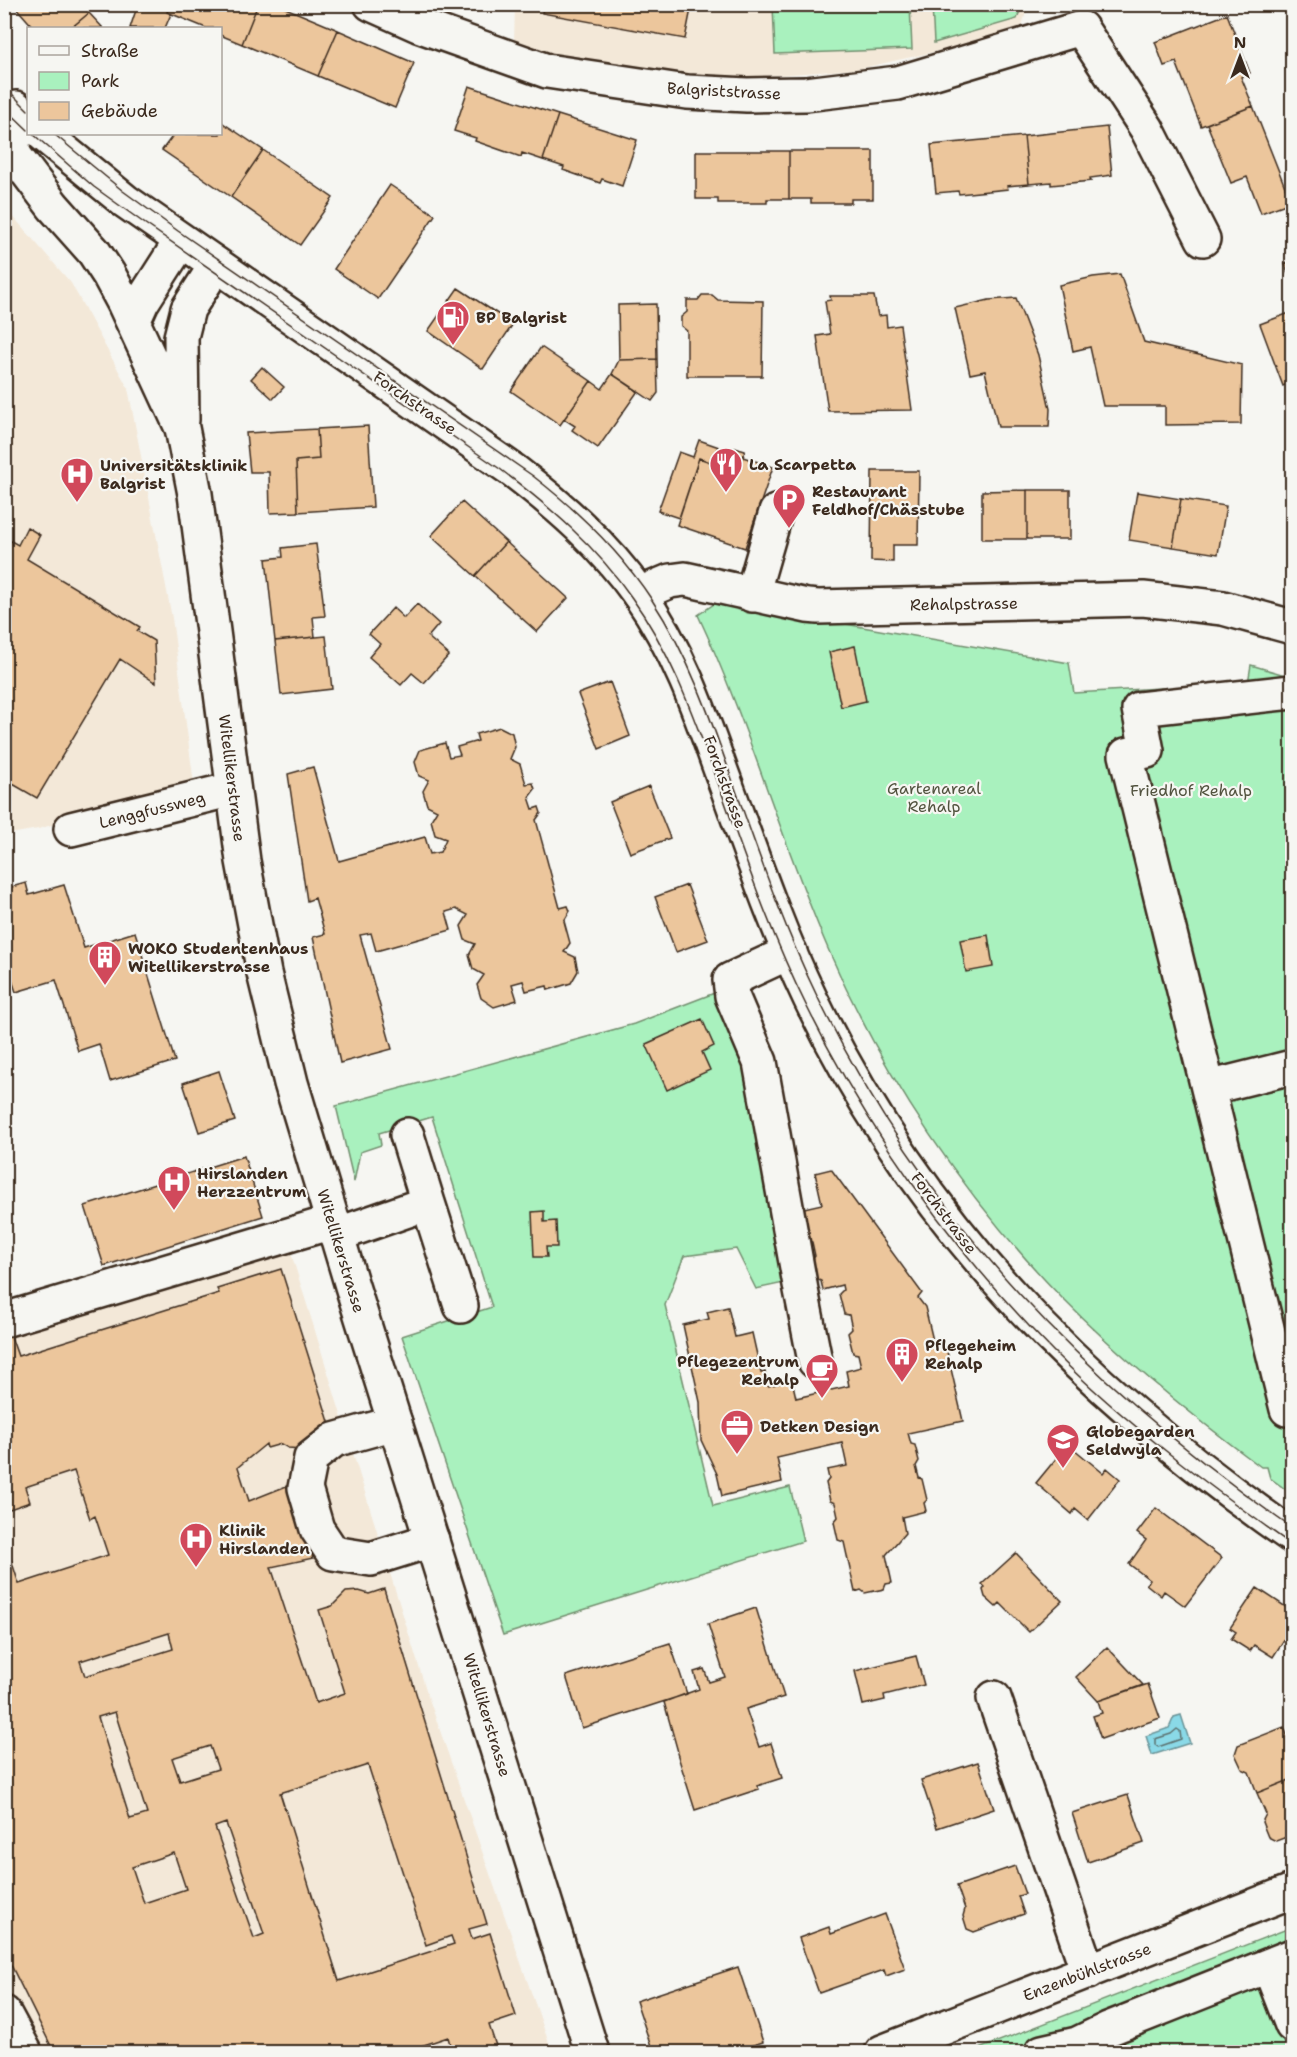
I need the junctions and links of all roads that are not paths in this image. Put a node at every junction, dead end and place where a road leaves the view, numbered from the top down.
1 (371, 4) edge
2 (16, 108) edge
3 (44, 135) edge
4 (1203, 239) dead end
5 (181, 241) junction
6 (216, 265) junction
7 (133, 322) junction
8 (182, 428) junction
9 (776, 512) dead end
10 (639, 594) junction
11 (752, 594) junction
12 (1293, 627) edge
13 (1250, 674) dead end
14 (1293, 687) edge
15 (1293, 692) edge
16 (233, 789) junction
17 (71, 829) dead end
18 (790, 952) junction
19 (1293, 1068) edge
20 (1208, 1088) junction
21 (407, 1135) dead end
22 (428, 1203) junction
23 (334, 1228) junction
24 (461, 1306) dead end
25 (4, 1320) edge
26 (815, 1361) dead end
27 (1293, 1408) edge
28 (395, 1423) junction
29 (1293, 1536) edge
30 (432, 1540) junction
31 (994, 1698) dead end
32 (1293, 1891) edge
33 (1281, 1961) edge
34 (1088, 1972) junction
35 (4, 2013) edge
36 (1293, 2025) edge
37 (1113, 2041) edge
38 (1075, 2048) edge
39 (25, 2052) edge
40 (592, 2052) edge
41 (882, 2052) edge
42 (1042, 2052) edge

1 - 4 main road, Balgriststrasse
2 - 7 main road, Witellikerstrasse
3 - 5 main road, Forchstrasse
5 - 6 main road, Forchstrasse
5 - 7 main road
6 - 8 main road, Witellikerstrasse
6 - 10 main road, Forchstrasse
7 - 8 main road, Witellikerstrasse
8 - 16 main road, Witellikerstrasse
9 - 11 main road
10 - 11 main road, Rehalpstrasse
10 - 18 main road, Forchstrasse
11 - 12 main road, Rehalpstrasse
13 - 14 main road
15 - 20 main road
16 - 17 main road, Lenggfussweg
16 - 23 main road, Witellikerstrasse
18 - 26 main road
18 - 29 main road, Forchstrasse
19 - 20 main road
20 - 27 main road
21 - 22 main road
22 - 23 main road
22 - 24 main road
23 - 25 main road
23 - 28 main road, Witellikerstrasse
28 - 30 main road, Witellikerstrasse
28 - 30 main road
30 - 40 main road, Witellikerstrasse
31 - 34 main road
32 - 34 main road, Enzenbühlstrasse
33 - 36 main road
33 - 37 main road
34 - 41 main road, Enzenbühlstrasse
35 - 39 main road
37 - 38 main road
38 - 42 main road

